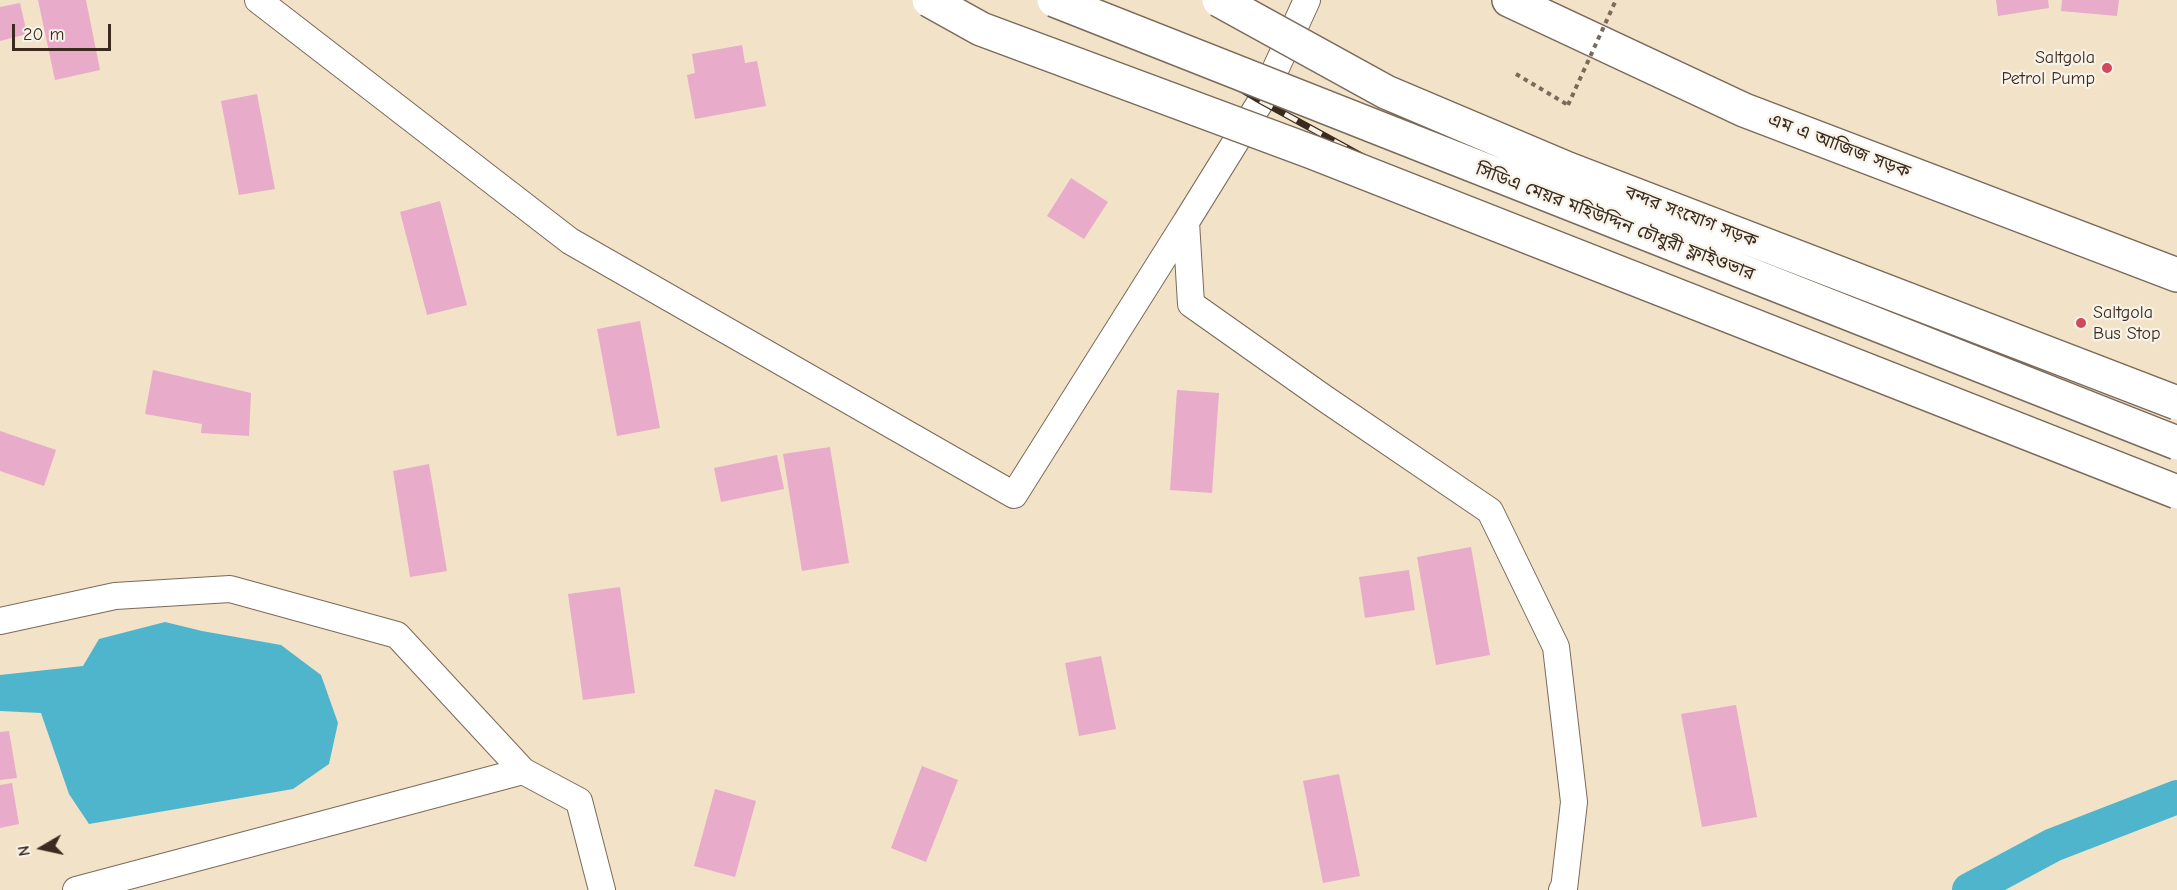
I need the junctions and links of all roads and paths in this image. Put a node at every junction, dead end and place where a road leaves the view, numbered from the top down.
1 (258, 0) edge
2 (930, 0) edge
3 (1054, 0) edge
4 (1219, 0) edge
5 (1307, 0) edge
6 (1509, 0) edge
7 (1616, 0) edge
8 (1516, 74) dead end
9 (1186, 222) junction
10 (2177, 275) edge
11 (2177, 403) edge
12 (2177, 443) edge
13 (2177, 492) edge
14 (0, 621) edge
15 (523, 771) junction
16 (76, 890) edge
17 (602, 890) edge
18 (1562, 890) edge

1 - 9 street
2 - 13 main road, bridge
3 - 12 main road, সিডিএ মেয়র মহিউদ্দিন চৌধুরী ফ্লাইওভার, bridge
4 - 11 main road, বন্দর সংযোগ সড়ক, bridge
5 - 9 street
6 - 10 main road, এম এ আজিজ সড়ক
7 - 8 path, bridge
9 - 18 street
14 - 15 street
15 - 16 street
15 - 17 street

